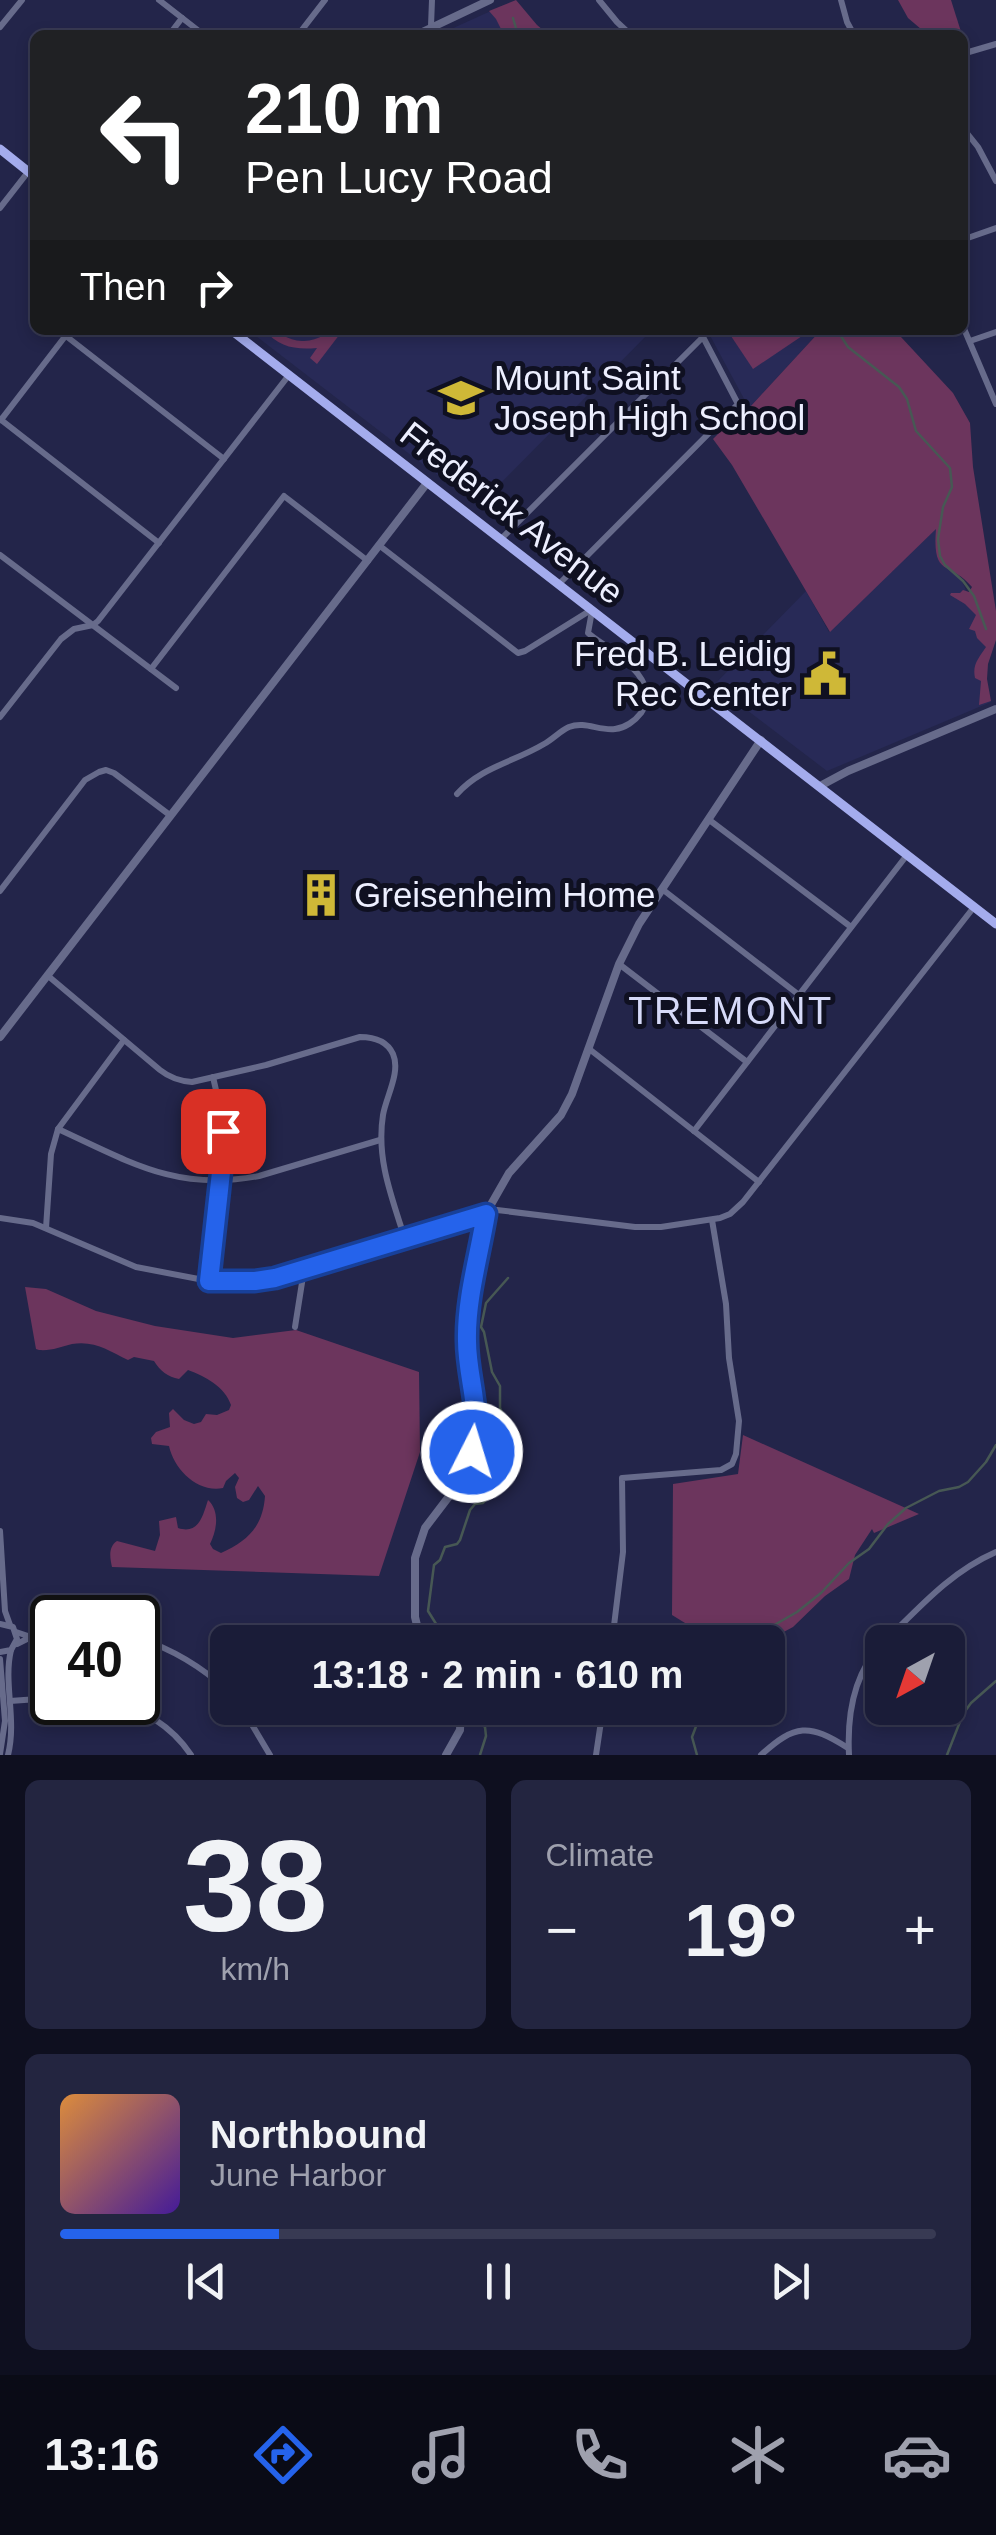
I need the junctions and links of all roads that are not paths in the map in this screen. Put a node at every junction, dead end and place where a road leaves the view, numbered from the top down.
1 (22, 0) edge
2 (159, 0) edge
3 (325, 0) edge
4 (432, 0) edge
5 (490, 0) edge
6 (599, 0) edge
7 (842, 0) edge
8 (182, 18) junction
9 (432, 26) junction
10 (0, 28) edge
11 (173, 30) edge
12 (198, 30) edge
13 (302, 30) edge
14 (425, 30) edge
15 (626, 30) edge
16 (851, 30) edge
17 (996, 44) edge
18 (968, 52) edge
19 (968, 134) edge
20 (0, 150) edge
21 (30, 172) edge
22 (30, 176) edge
23 (996, 181) edge
24 (0, 208) edge
25 (996, 228) edge
26 (968, 238) edge
27 (996, 332) edge
28 (66, 335) edge
29 (70, 335) edge
30 (237, 335) edge
31 (967, 335) edge
32 (970, 341) junction
33 (288, 374) junction
34 (996, 404) edge
35 (0, 420) edge
36 (224, 458) junction
37 (427, 483) junction
38 (501, 539) junction
39 (159, 542) junction
40 (380, 546) junction
41 (0, 555) edge
42 (368, 561) junction
43 (559, 584) junction
44 (592, 610) junction
45 (93, 625) junction
46 (151, 669) junction
47 (176, 688) dead end
48 (996, 709) edge
49 (0, 717) edge
50 (760, 740) junction
51 (820, 786) junction
52 (457, 794) dead end
53 (171, 816) junction
54 (708, 819) junction
55 (908, 854) junction
56 (662, 888) junction
57 (0, 891) edge
58 (974, 907) junction
59 (996, 924) edge
60 (851, 927) junction
61 (619, 964) junction
62 (47, 975) junction
63 (799, 995) junction
64 (0, 1036) edge
65 (124, 1040) junction
66 (588, 1048) junction
67 (747, 1062) junction
68 (213, 1078) junction
69 (58, 1128) junction
70 (694, 1131) junction
71 (381, 1140) junction
72 (220, 1181) junction
73 (759, 1182) junction
74 (486, 1214) junction
75 (0, 1218) edge
76 (712, 1220) junction
77 (46, 1228) junction
78 (405, 1239) junction
79 (304, 1270) junction
80 (209, 1281) junction
81 (295, 1327) dead end
82 (0, 1531) edge
83 (996, 1552) edge
84 (0, 1624) edge
85 (418, 1625) edge
86 (614, 1625) edge
87 (902, 1625) edge
88 (13, 1628) junction
89 (30, 1636) edge
90 (30, 1637) edge
91 (160, 1645) edge
92 (14, 1647) junction
93 (0, 1655) edge
94 (865, 1666) edge
95 (210, 1677) edge
96 (30, 1700) edge
97 (8, 1701) junction
98 (160, 1721) edge
99 (252, 1725) edge
100 (460, 1725) edge
101 (600, 1725) edge
102 (849, 1752) edge
103 (0, 1754) edge
104 (8, 1755) edge
105 (191, 1755) edge
106 (270, 1755) edge
107 (446, 1755) edge
108 (596, 1755) edge
109 (761, 1755) edge

1 - 10 street
2 - 8 street
3 - 13 street
4 - 9 street
5 - 9 street
6 - 15 street
7 - 16 street
8 - 11 street
8 - 12 street
9 - 14 street
17 - 18 street
19 - 23 street
20 - 21 main road
22 - 24 street
25 - 26 street
27 - 32 street
28 - 35 street
29 - 36 street
30 - 33 main road, Frederick Avenue
31 - 32 street
32 - 34 street
33 - 36 street
33 - 37 main road, Frederick Avenue
35 - 39 street
36 - 39 street
37 - 38 main road, Frederick Avenue
37 - 40 street
38 - 43 main road, Frederick Avenue
38 - 43 street
39 - 45 street
40 - 42 street
40 - 44 street
41 - 45 street
42 - 46 street
42 - 53 street
43 - 44 main road, Frederick Avenue
44 - 50 main road, Frederick Avenue
44 - 52 street
45 - 46 street
45 - 49 street
46 - 47 street
48 - 51 street
50 - 51 main road, Frederick Avenue
50 - 54 street
51 - 55 main road, Frederick Avenue
53 - 57 street
53 - 62 street
54 - 56 street
54 - 60 street
55 - 58 main road, Frederick Avenue
55 - 60 street
56 - 61 street
56 - 63 street
58 - 59 main road, Frederick Avenue
58 - 73 street
60 - 63 street
61 - 66 street
61 - 67 street
62 - 64 street
62 - 65 street
63 - 67 street
65 - 68 street
65 - 69 street
66 - 70 street
66 - 74 street
67 - 70 street
68 - 71 street
68 - 72 street
69 - 72 street
69 - 77 street
70 - 73 street
71 - 72 street
71 - 78 street
72 - 80 street
73 - 76 street
74 - 76 street
74 - 78 street
74 - 85 street
75 - 77 street
76 - 86 street
77 - 80 street
78 - 79 street
79 - 80 street
79 - 81 street
82 - 88 street
83 - 87 street
84 - 88 street
88 - 89 street
88 - 92 street
90 - 92 street
91 - 95 street
92 - 93 street
92 - 97 street
93 - 97 street
94 - 102 street
96 - 97 street
97 - 103 street
97 - 104 street
98 - 105 street
99 - 106 street
100 - 107 street
101 - 108 street
102 - 109 street

